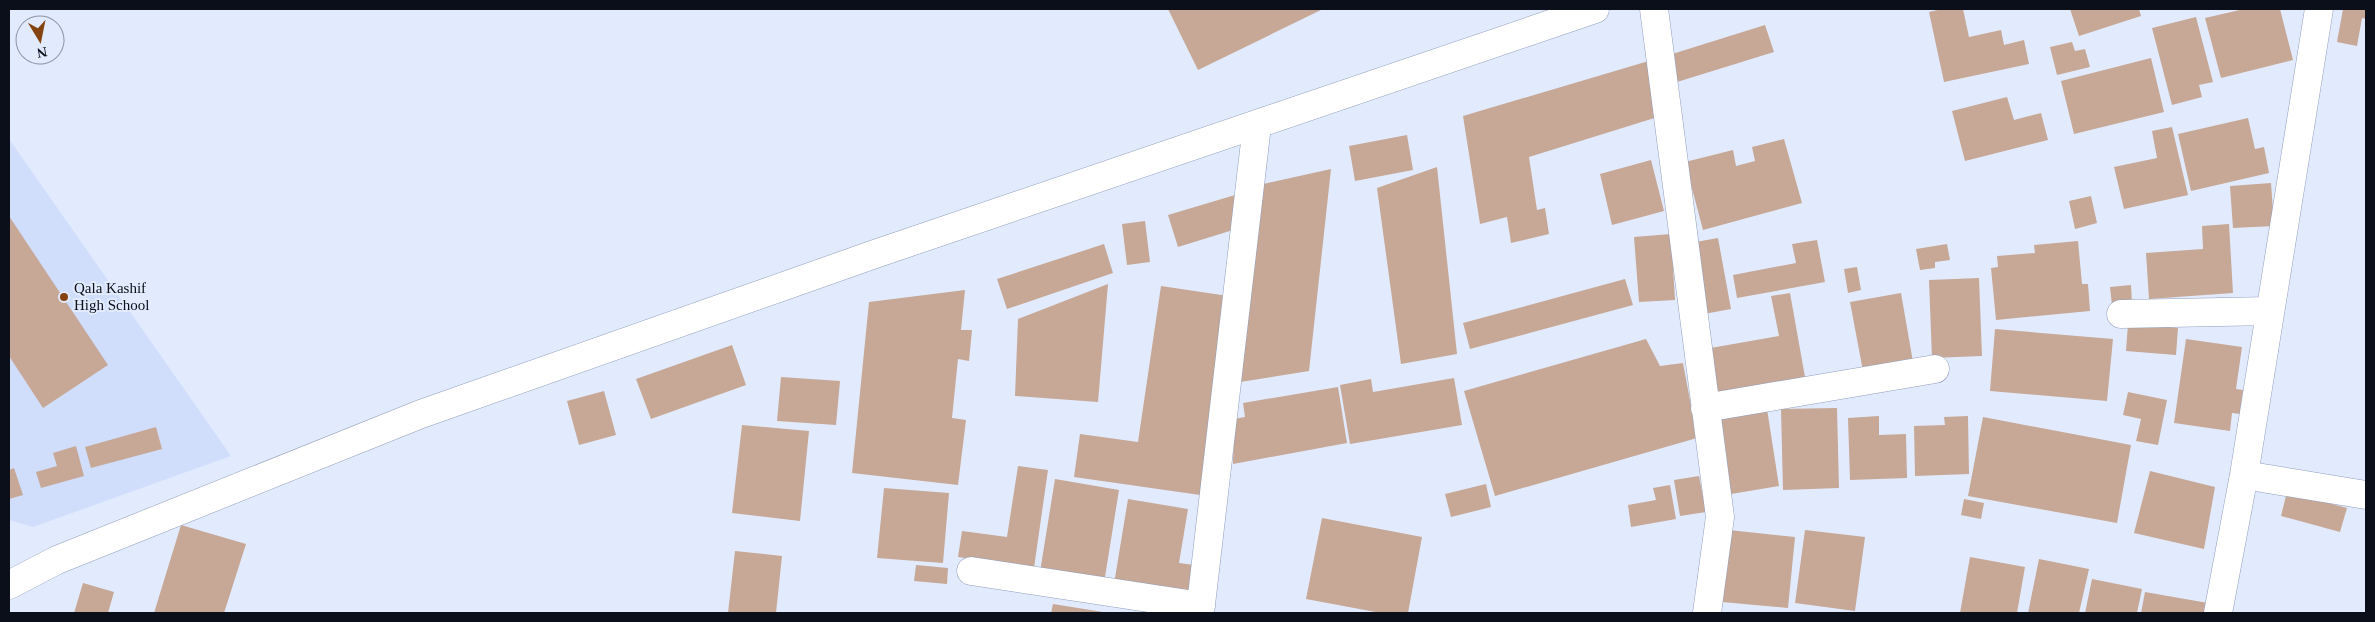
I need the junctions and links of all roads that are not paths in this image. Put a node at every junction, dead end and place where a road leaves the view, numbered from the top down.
1 (1595, 9) edge
2 (1654, 9) edge
3 (2319, 9) edge
4 (1257, 124) junction
5 (2270, 312) junction
6 (2121, 314) dead end
7 (1934, 369) dead end
8 (1706, 408) junction
9 (2244, 475) junction
10 (2366, 495) edge
11 (971, 570) dead end
12 (9, 585) edge
13 (1200, 610) edge
14 (1707, 613) edge
15 (2218, 613) edge

1 - 4 street
2 - 8 street
3 - 5 street
4 - 12 street
4 - 13 street
5 - 6 street
5 - 9 street
7 - 8 street
8 - 14 street
9 - 10 street
9 - 15 street
11 - 13 street

